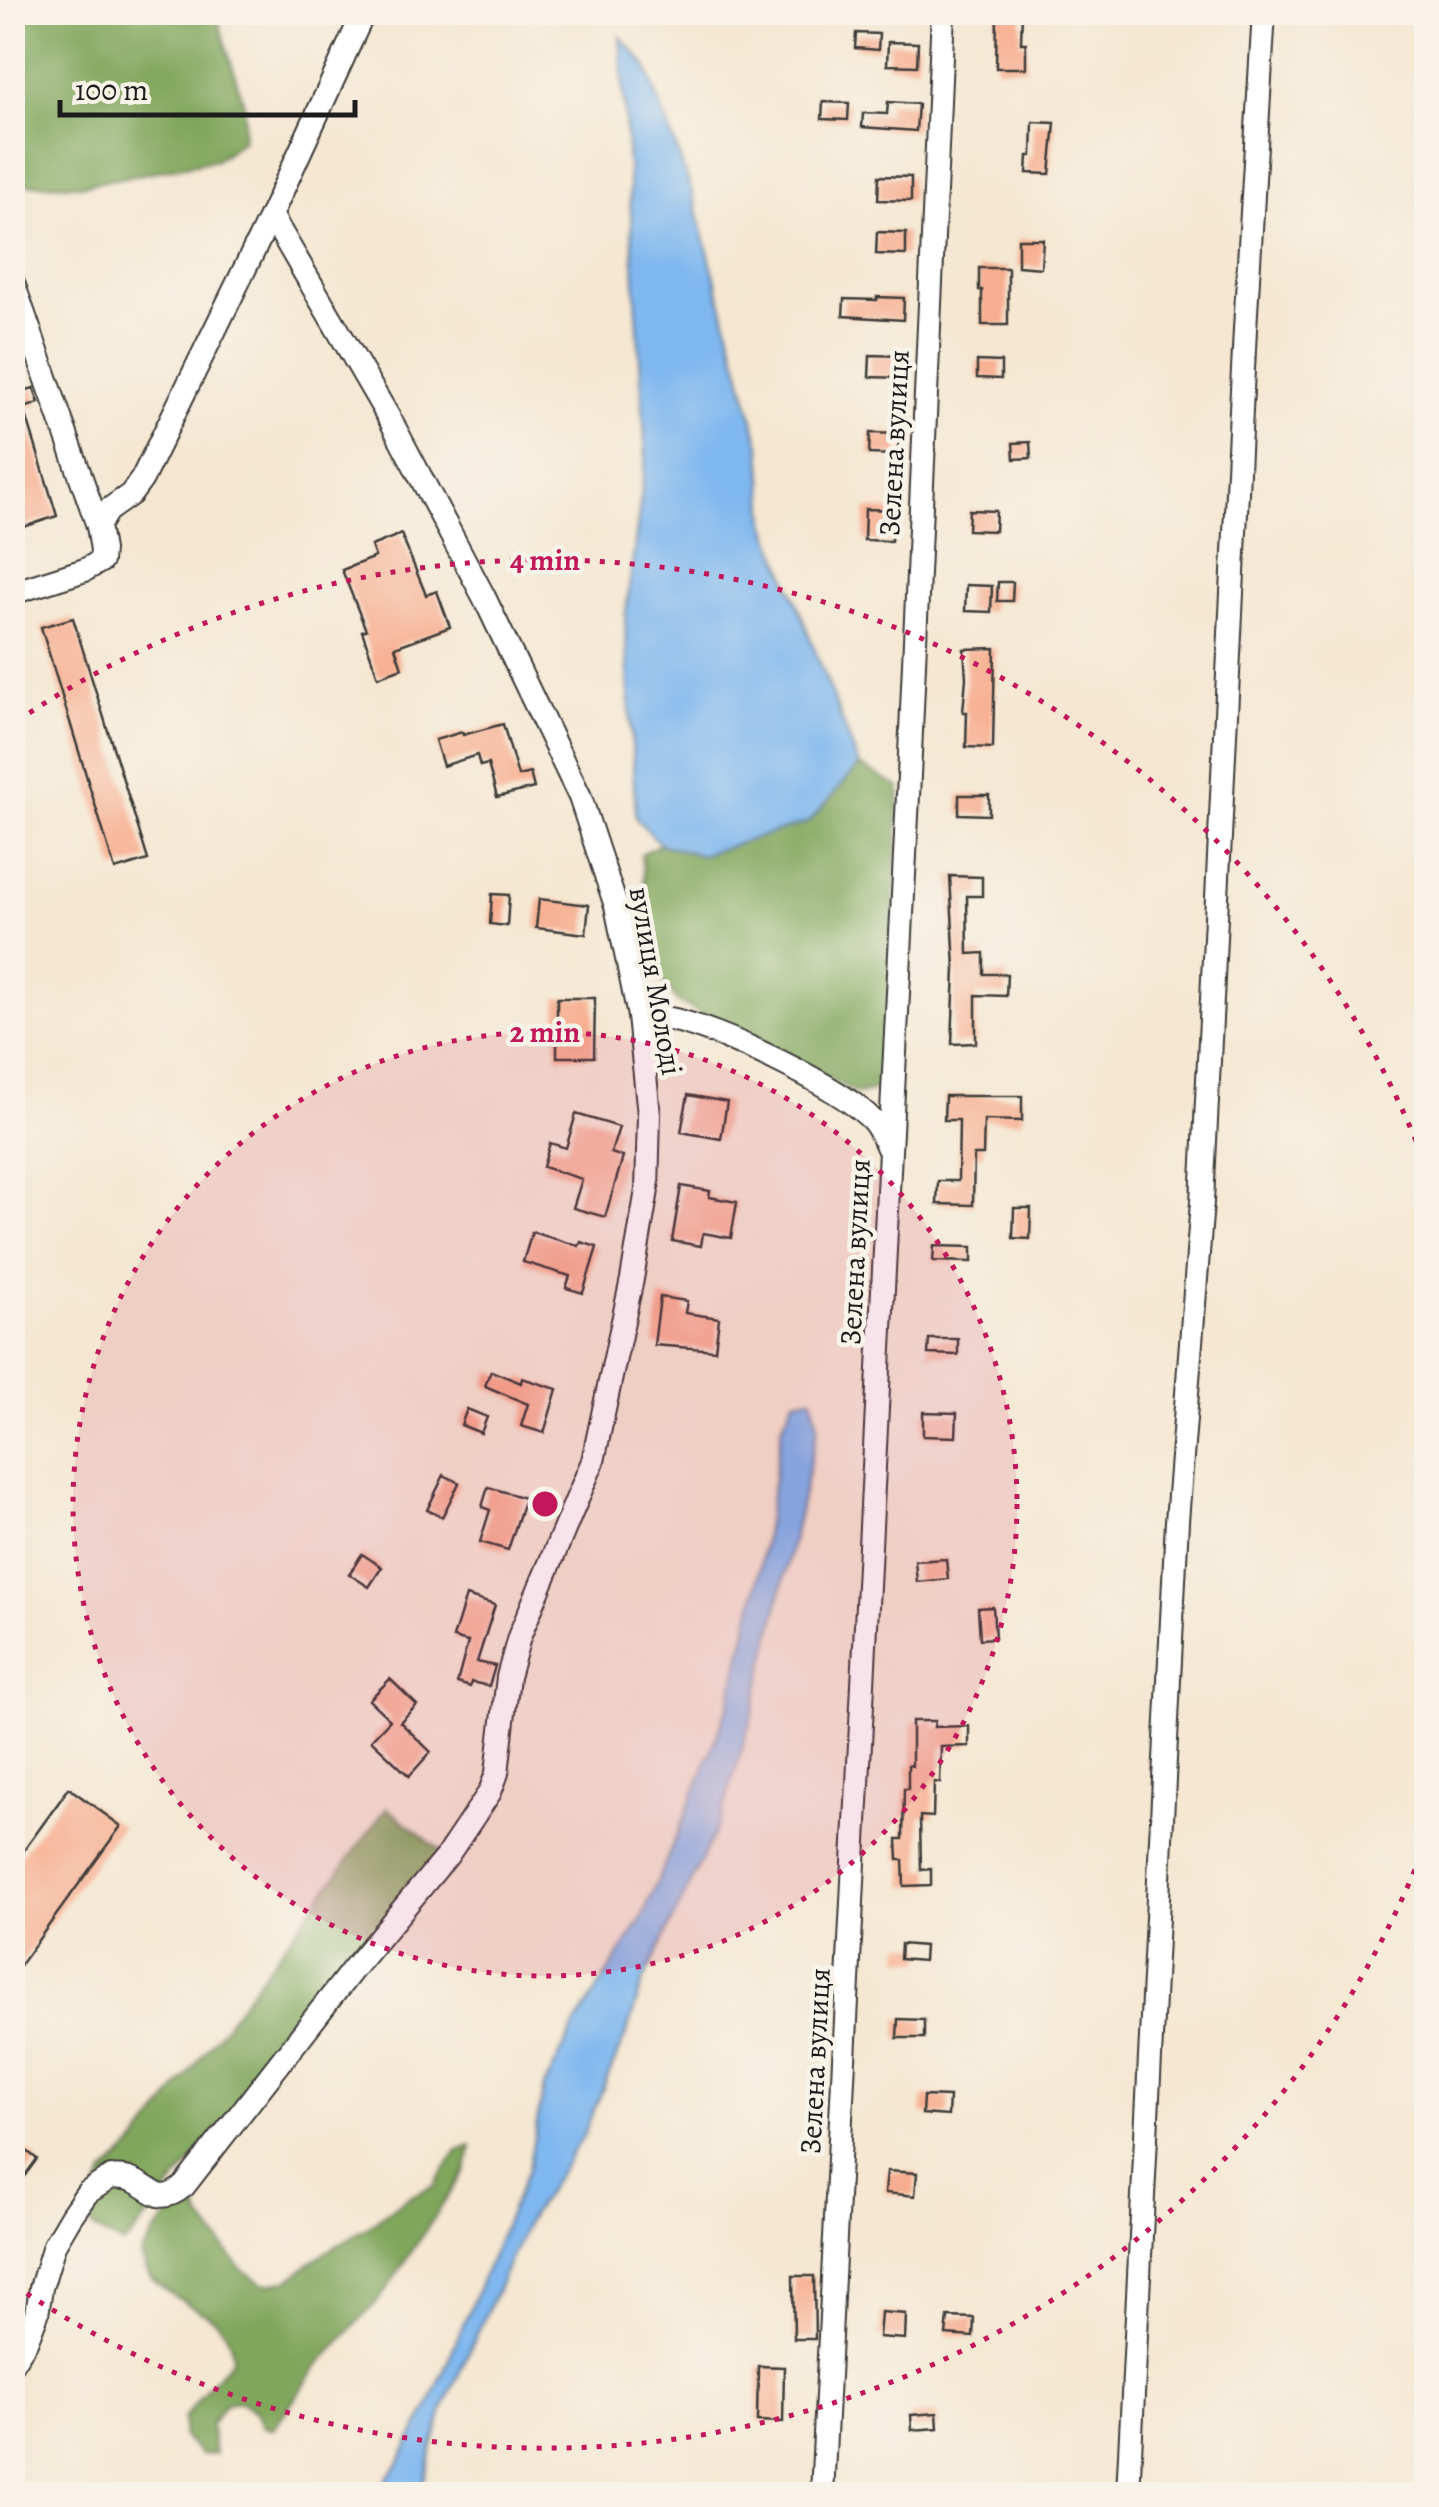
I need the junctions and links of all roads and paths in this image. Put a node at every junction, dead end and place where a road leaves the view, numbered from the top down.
1 (364, 12) edge
2 (943, 12) edge
3 (1264, 12) edge
4 (271, 215) junction
5 (12, 280) edge
6 (98, 526) junction
7 (12, 593) edge
8 (639, 1016) junction
9 (890, 1152) junction
10 (12, 2363) edge
11 (822, 2494) edge
12 (1128, 2494) edge

1 - 4 street
2 - 9 street, Зелена вулиця
3 - 12 street
4 - 6 street
4 - 8 street, вулиця Молоді
5 - 6 street
6 - 7 street
8 - 9 street
8 - 10 street, вулиця Молоді
9 - 11 street, Зелена вулиця

